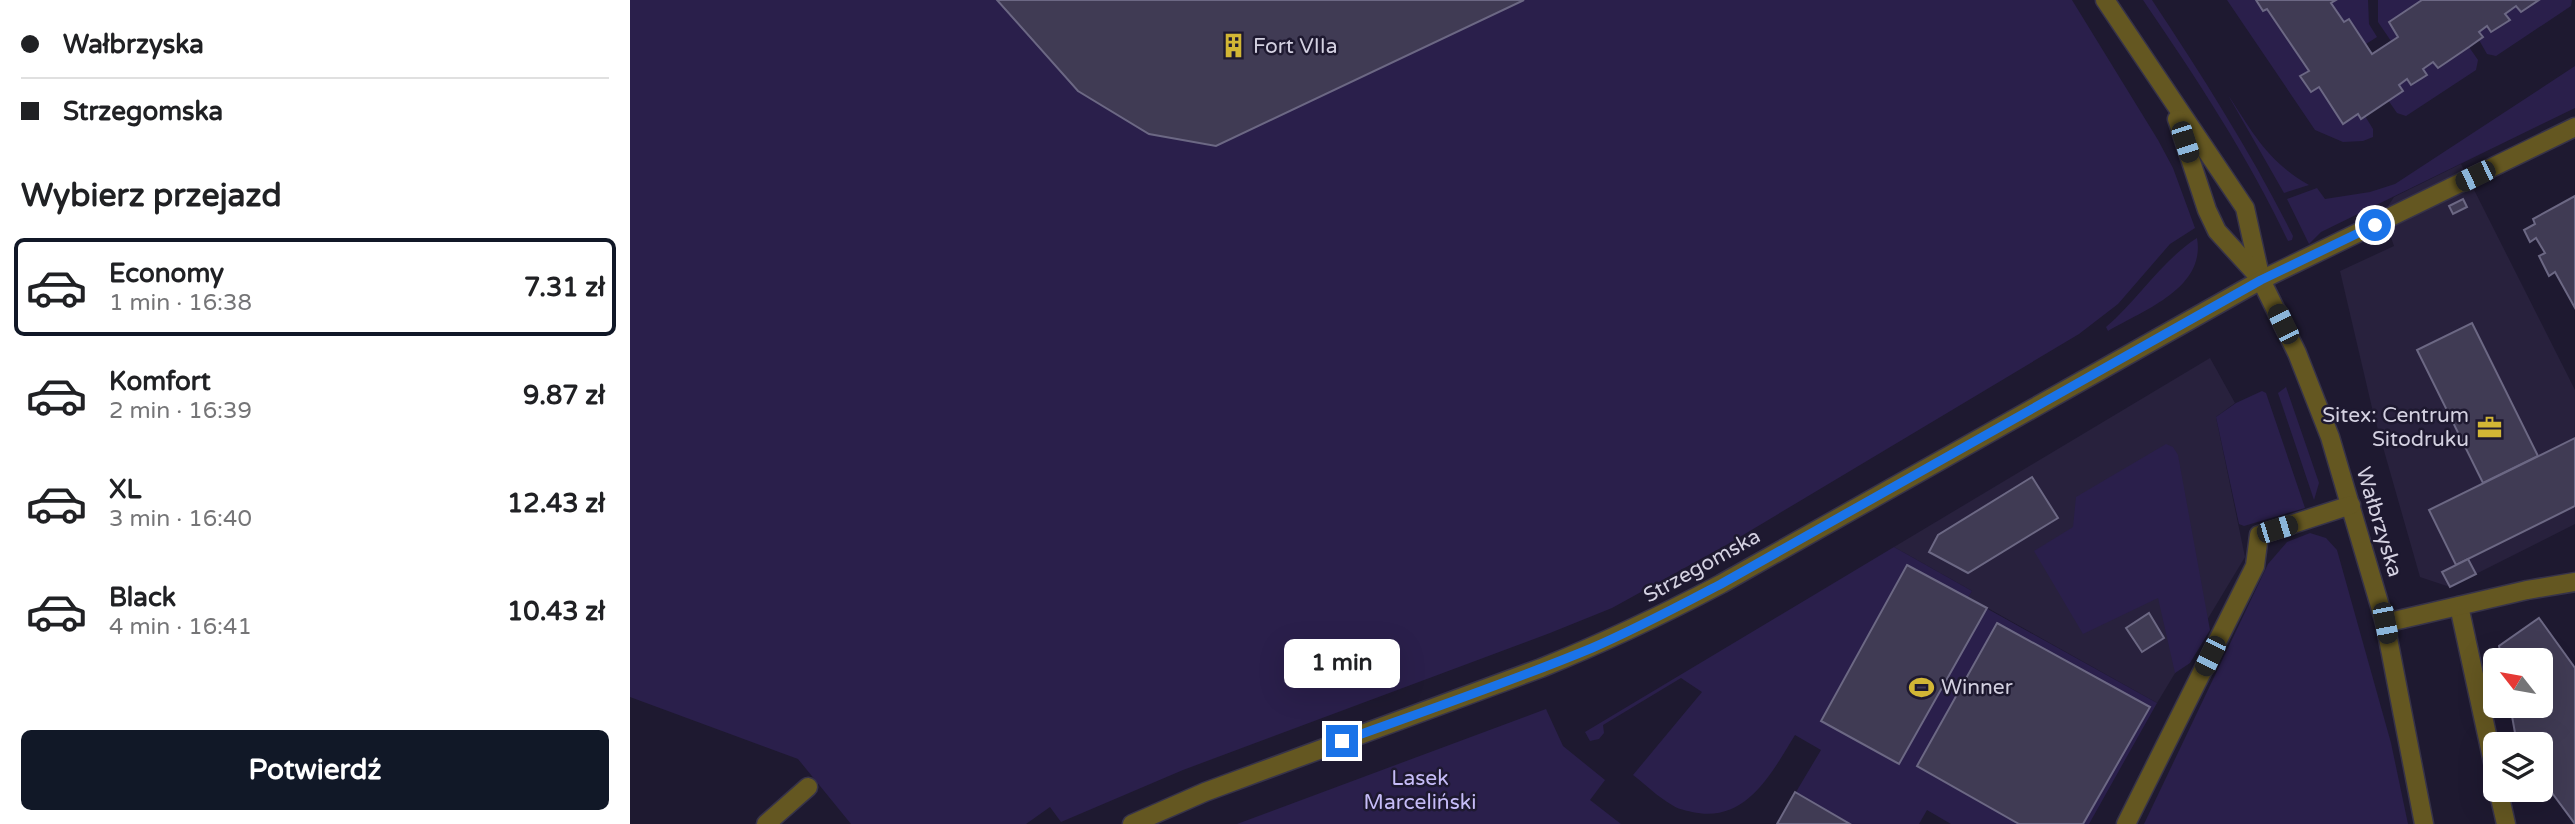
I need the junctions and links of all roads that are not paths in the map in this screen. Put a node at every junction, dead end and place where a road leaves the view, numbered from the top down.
1 (2105, 0) edge
2 (2170, 97) junction
3 (2575, 127) edge
4 (2261, 280) junction
5 (2351, 505) junction
6 (2575, 582) edge
7 (2459, 606) junction
8 (2385, 623) junction
9 (2486, 732) edge
10 (808, 787) dead end
11 (2501, 802) edge
12 (766, 824) edge
13 (1132, 824) edge
14 (2126, 824) edge
15 (2424, 824) edge
16 (2506, 824) edge

1 - 2 street, Wałbrzyska
2 - 4 street, Wałbrzyska
2 - 4 street, Wałbrzyska
3 - 4 street
4 - 5 street, Wałbrzyska
4 - 13 street, Strzegomska
5 - 8 street, Wałbrzyska
5 - 14 street
6 - 7 street
7 - 8 street
7 - 9 street
8 - 15 street, Wałbrzyska
10 - 12 street
11 - 16 street

